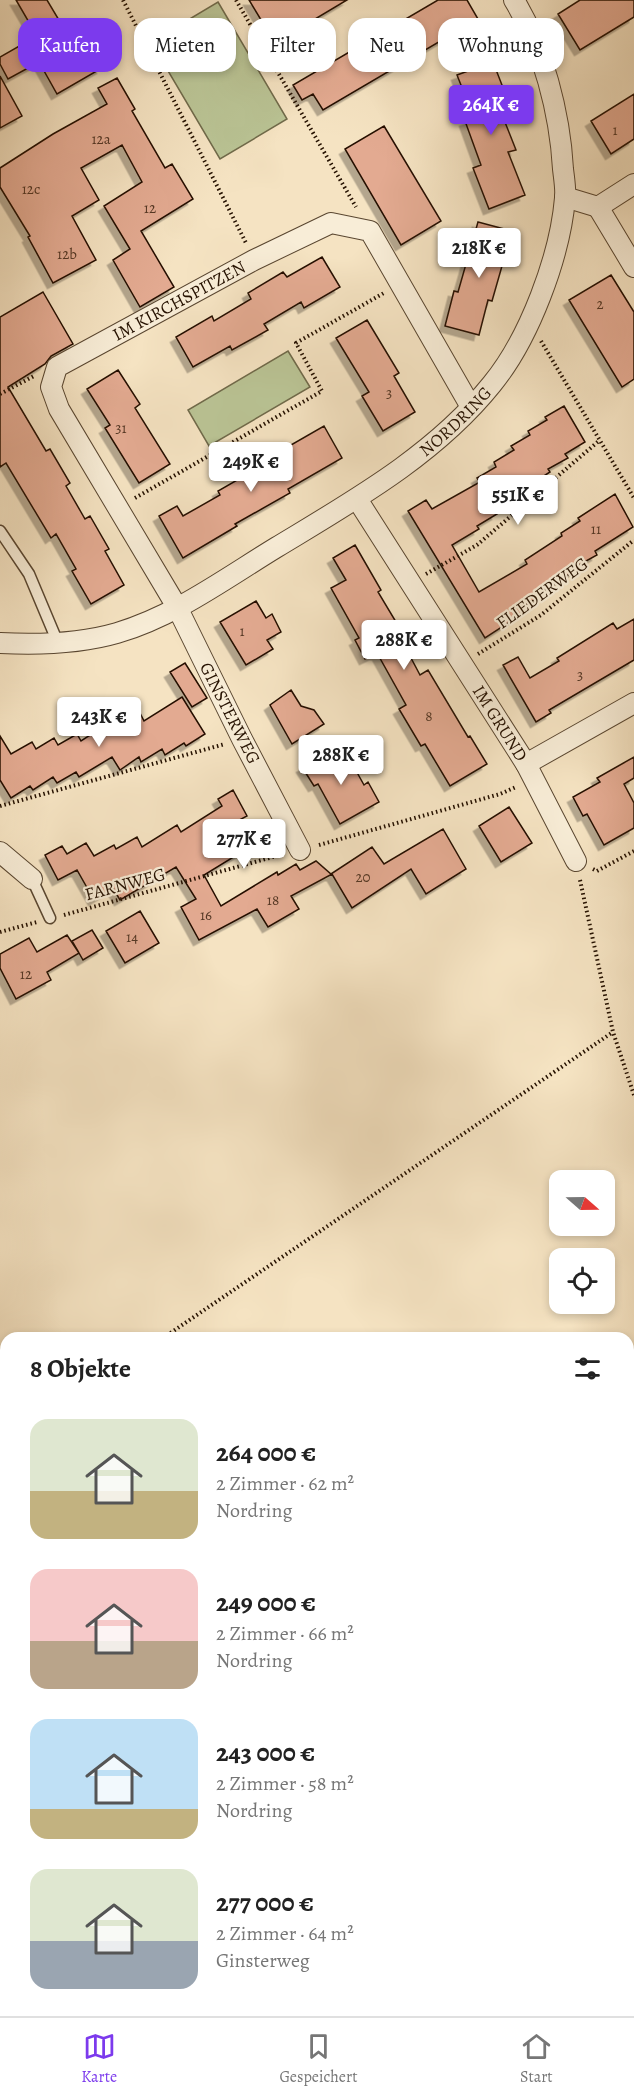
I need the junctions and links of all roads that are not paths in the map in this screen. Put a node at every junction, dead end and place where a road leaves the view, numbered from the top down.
1 (519, 2) edge
2 (634, 184) edge
3 (565, 197) junction
4 (598, 207) junction
5 (634, 267) edge
6 (471, 407) junction
7 (357, 499) junction
8 (0, 531) edge
9 (177, 607) junction
10 (0, 643) edge
11 (58, 644) junction
12 (634, 703) edge
13 (529, 772) junction
14 (300, 850) road end
15 (0, 852) edge
16 (576, 861) road end
17 (32, 879) joint
18 (51, 918) road end

1 - 3 street, NORDRING
2 - 4 street
3 - 4 street
3 - 6 street, NORDRING
4 - 5 street
6 - 7 street, NORDRING
6 - 9 street, IM KIRCHSPITZEN
7 - 9 street, NORDRING
7 - 13 street, IM GRUND
8 - 11 lane
9 - 11 street, NORDRING
9 - 14 street, GINSTERWEG
10 - 11 street, NORDRING
12 - 13 street
13 - 16 street, IM GRUND
15 - 17 street
17 - 18 lane

